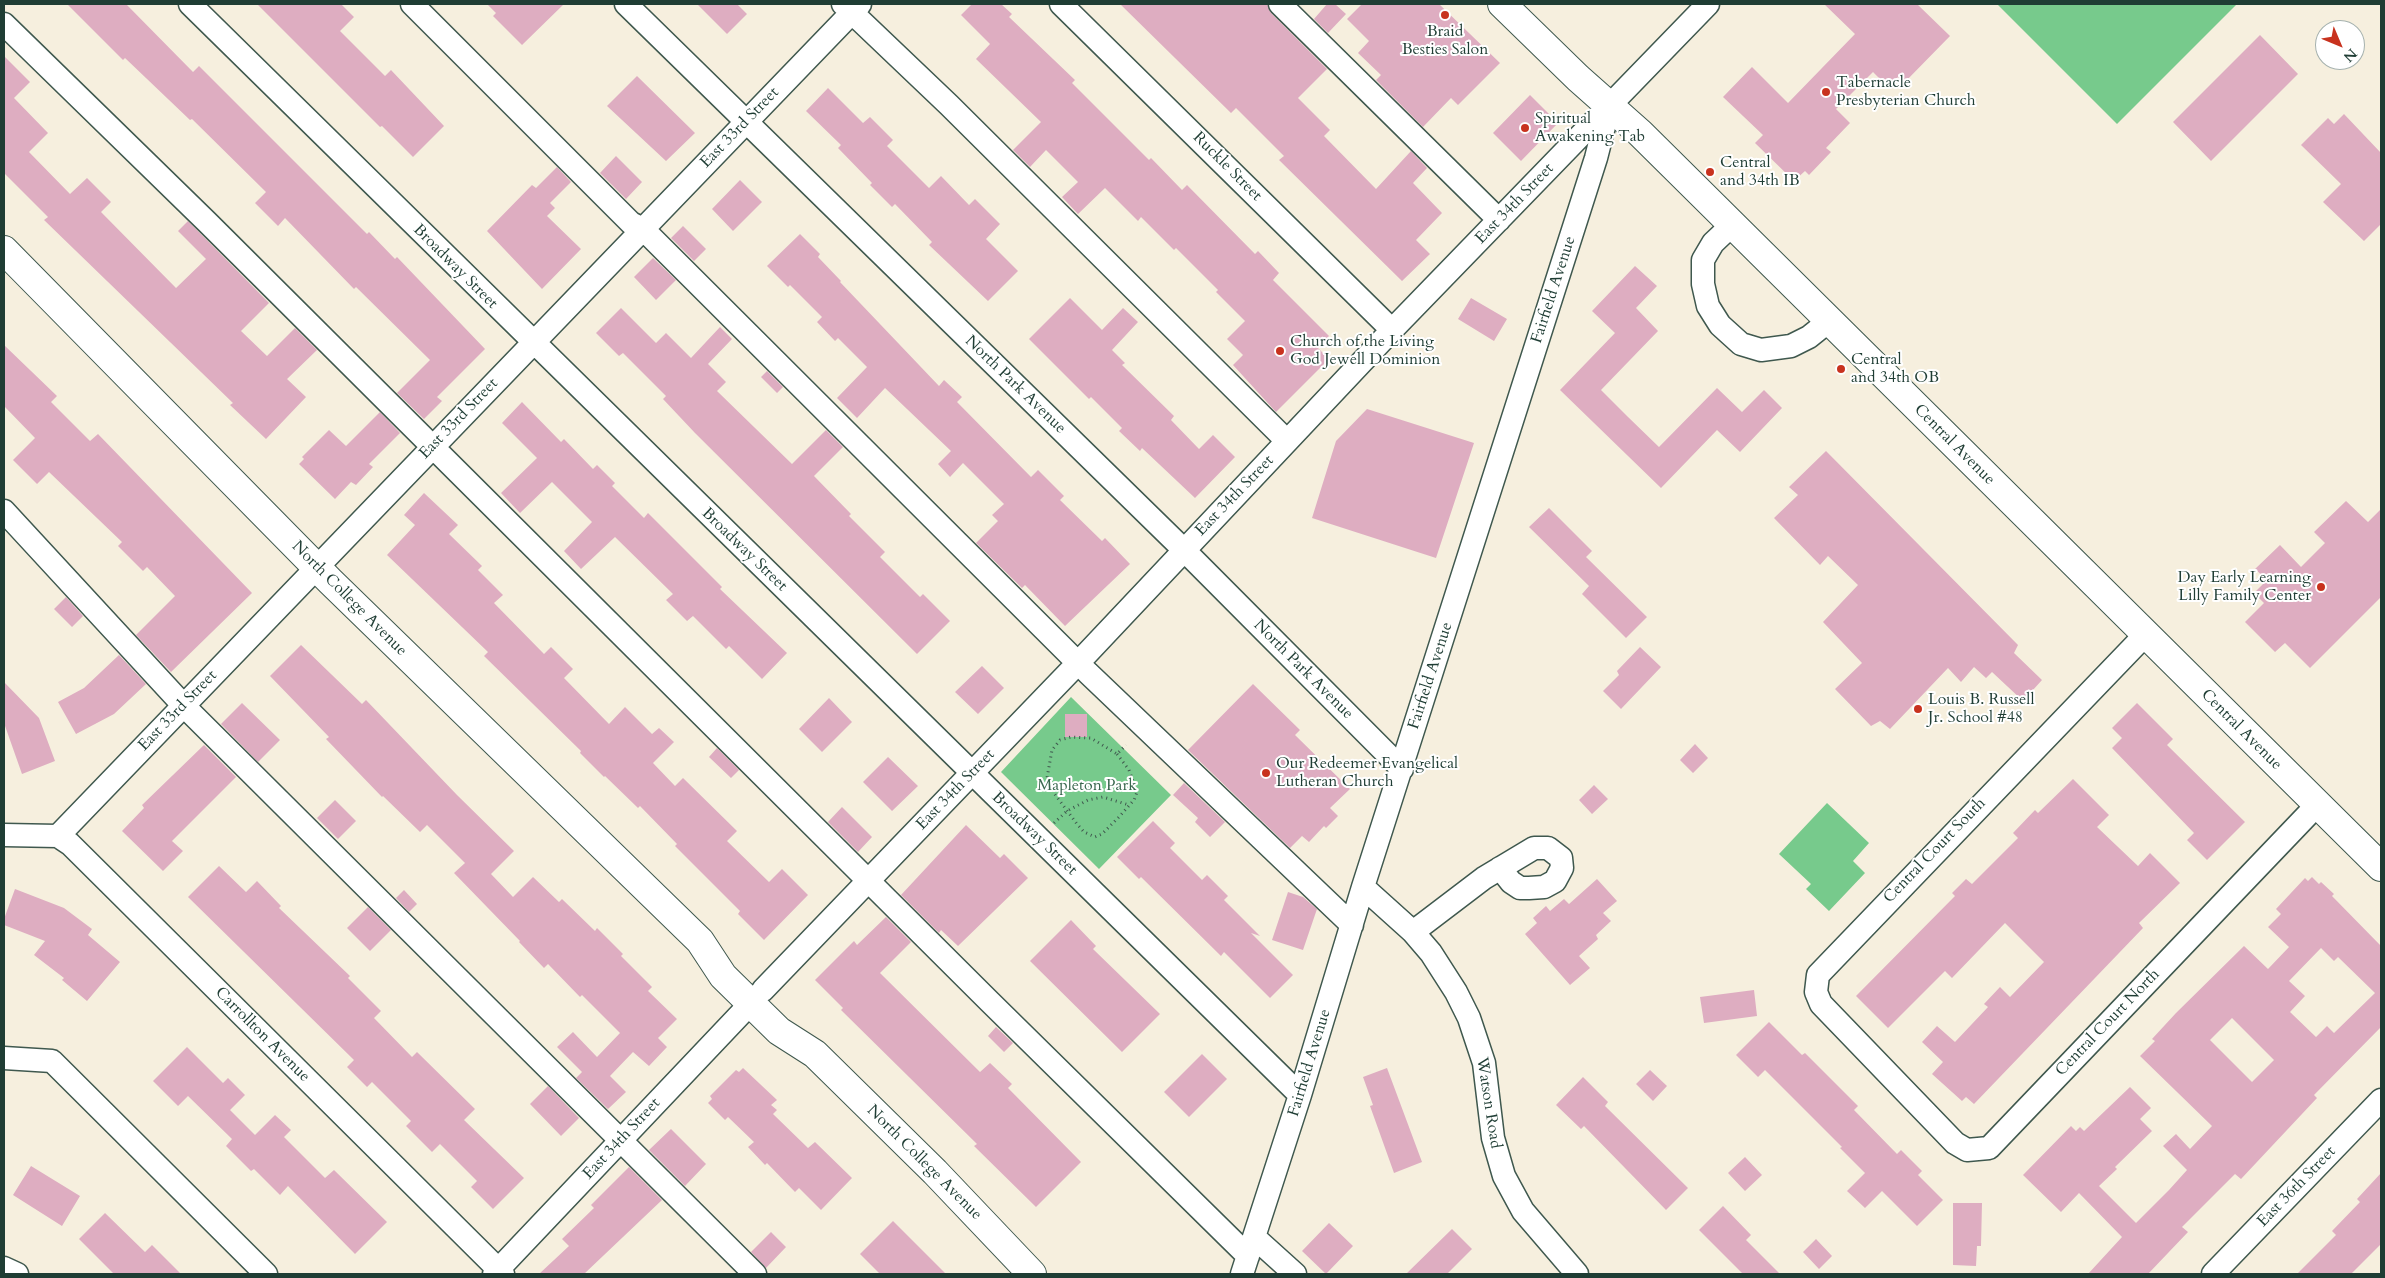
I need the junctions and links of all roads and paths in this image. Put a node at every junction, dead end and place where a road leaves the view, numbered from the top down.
1 (190, 4) edge
2 (412, 4) edge
3 (626, 4) edge
4 (1061, 4) edge
5 (1280, 4) edge
6 (1502, 4) edge
7 (1708, 4) edge
8 (852, 7) edge
9 (4, 24) edge
10 (1610, 106) junction
11 (746, 122) junction
12 (1499, 220) junction
13 (1732, 224) junction
14 (643, 229) junction
15 (4, 250) edge
16 (1829, 321) junction
17 (1392, 330) junction
18 (532, 343) junction
19 (1287, 441) junction
20 (432, 447) junction
21 (4, 511) edge
22 (1184, 550) junction
23 (317, 568) junction
24 (2145, 635) junction
25 (1078, 663) junction
26 (184, 706) junction
27 (1126, 745) dead end
28 (1118, 754) junction
29 (1402, 769) junction
30 (972, 773) junction
31 (1129, 805) junction
32 (2317, 805) junction
33 (1067, 811) junction
34 (1052, 826) dead end
35 (4, 836) edge
36 (58, 836) junction
37 (2381, 867) edge
38 (1500, 868) dead end
39 (869, 881) junction
40 (1363, 887) junction
41 (1352, 926) junction
42 (1413, 932) junction
43 (757, 996) junction
44 (4, 1058) edge
45 (1890, 1076) joint
46 (1300, 1095) junction
47 (2381, 1100) edge
48 (620, 1141) junction
49 (2234, 1253) junction
50 (1248, 1256) edge
51 (4, 1268) edge
52 (498, 1273) edge
53 (16, 1274) edge
54 (266, 1274) edge
55 (755, 1274) edge
56 (1032, 1274) edge
57 (1295, 1274) edge
58 (1577, 1274) edge
59 (2213, 1274) edge
60 (2226, 1274) edge

1 - 18 street, Broadway Street
2 - 14 street
3 - 11 street, North Park Avenue
4 - 17 street, Ruckle Street
5 - 12 street
6 - 10 main road, Central Avenue
7 - 10 street, East 34th Street
8 - 11 street, East 33rd Street
8 - 19 street
9 - 20 street
10 - 12 street, East 34th Street
10 - 13 main road, Central Avenue
10 - 29 street, Fairfield Avenue
11 - 14 street, East 33rd Street
11 - 22 street, North Park Avenue
12 - 17 street, East 34th Street
13 - 16 main road, Central Avenue
13 - 16 street
14 - 18 street, East 33rd Street
14 - 25 street
15 - 23 main road, North College Avenue
16 - 24 main road, Central Avenue
17 - 19 street, East 34th Street
18 - 20 street, East 33rd Street
18 - 30 street, Broadway Street
19 - 22 street, East 34th Street
20 - 23 street, East 33rd Street
20 - 39 street
21 - 26 street
22 - 25 street, East 34th Street
22 - 29 street, North Park Avenue
23 - 26 street, East 33rd Street
23 - 43 main road, North College Avenue
24 - 32 main road, Central Avenue
24 - 45 street, Central Court South
25 - 30 street, East 34th Street
25 - 41 street
26 - 36 street, East 33rd Street
26 - 48 street
27 - 28 path
28 - 31 path
28 - 33 path
29 - 40 street, Fairfield Avenue
30 - 39 street, East 34th Street
30 - 46 street, Broadway Street
31 - 33 path
31 - 33 path
32 - 37 main road, Central Avenue
32 - 45 street, Central Court North
33 - 34 path
35 - 36 street
36 - 52 street, Carrollton Avenue
38 - 42 street
39 - 43 street, East 34th Street
39 - 50 street
40 - 41 street, Fairfield Avenue
40 - 42 street, Watson Road
41 - 46 street, Fairfield Avenue
42 - 58 street, Watson Road
43 - 48 street, East 34th Street
43 - 56 main road, North College Avenue
44 - 54 street
46 - 50 street, Fairfield Avenue
47 - 49 street, East 36th Street
48 - 52 street, East 34th Street
48 - 55 street
49 - 59 street, East 36th Street
49 - 60 street
50 - 57 street
51 - 53 street

